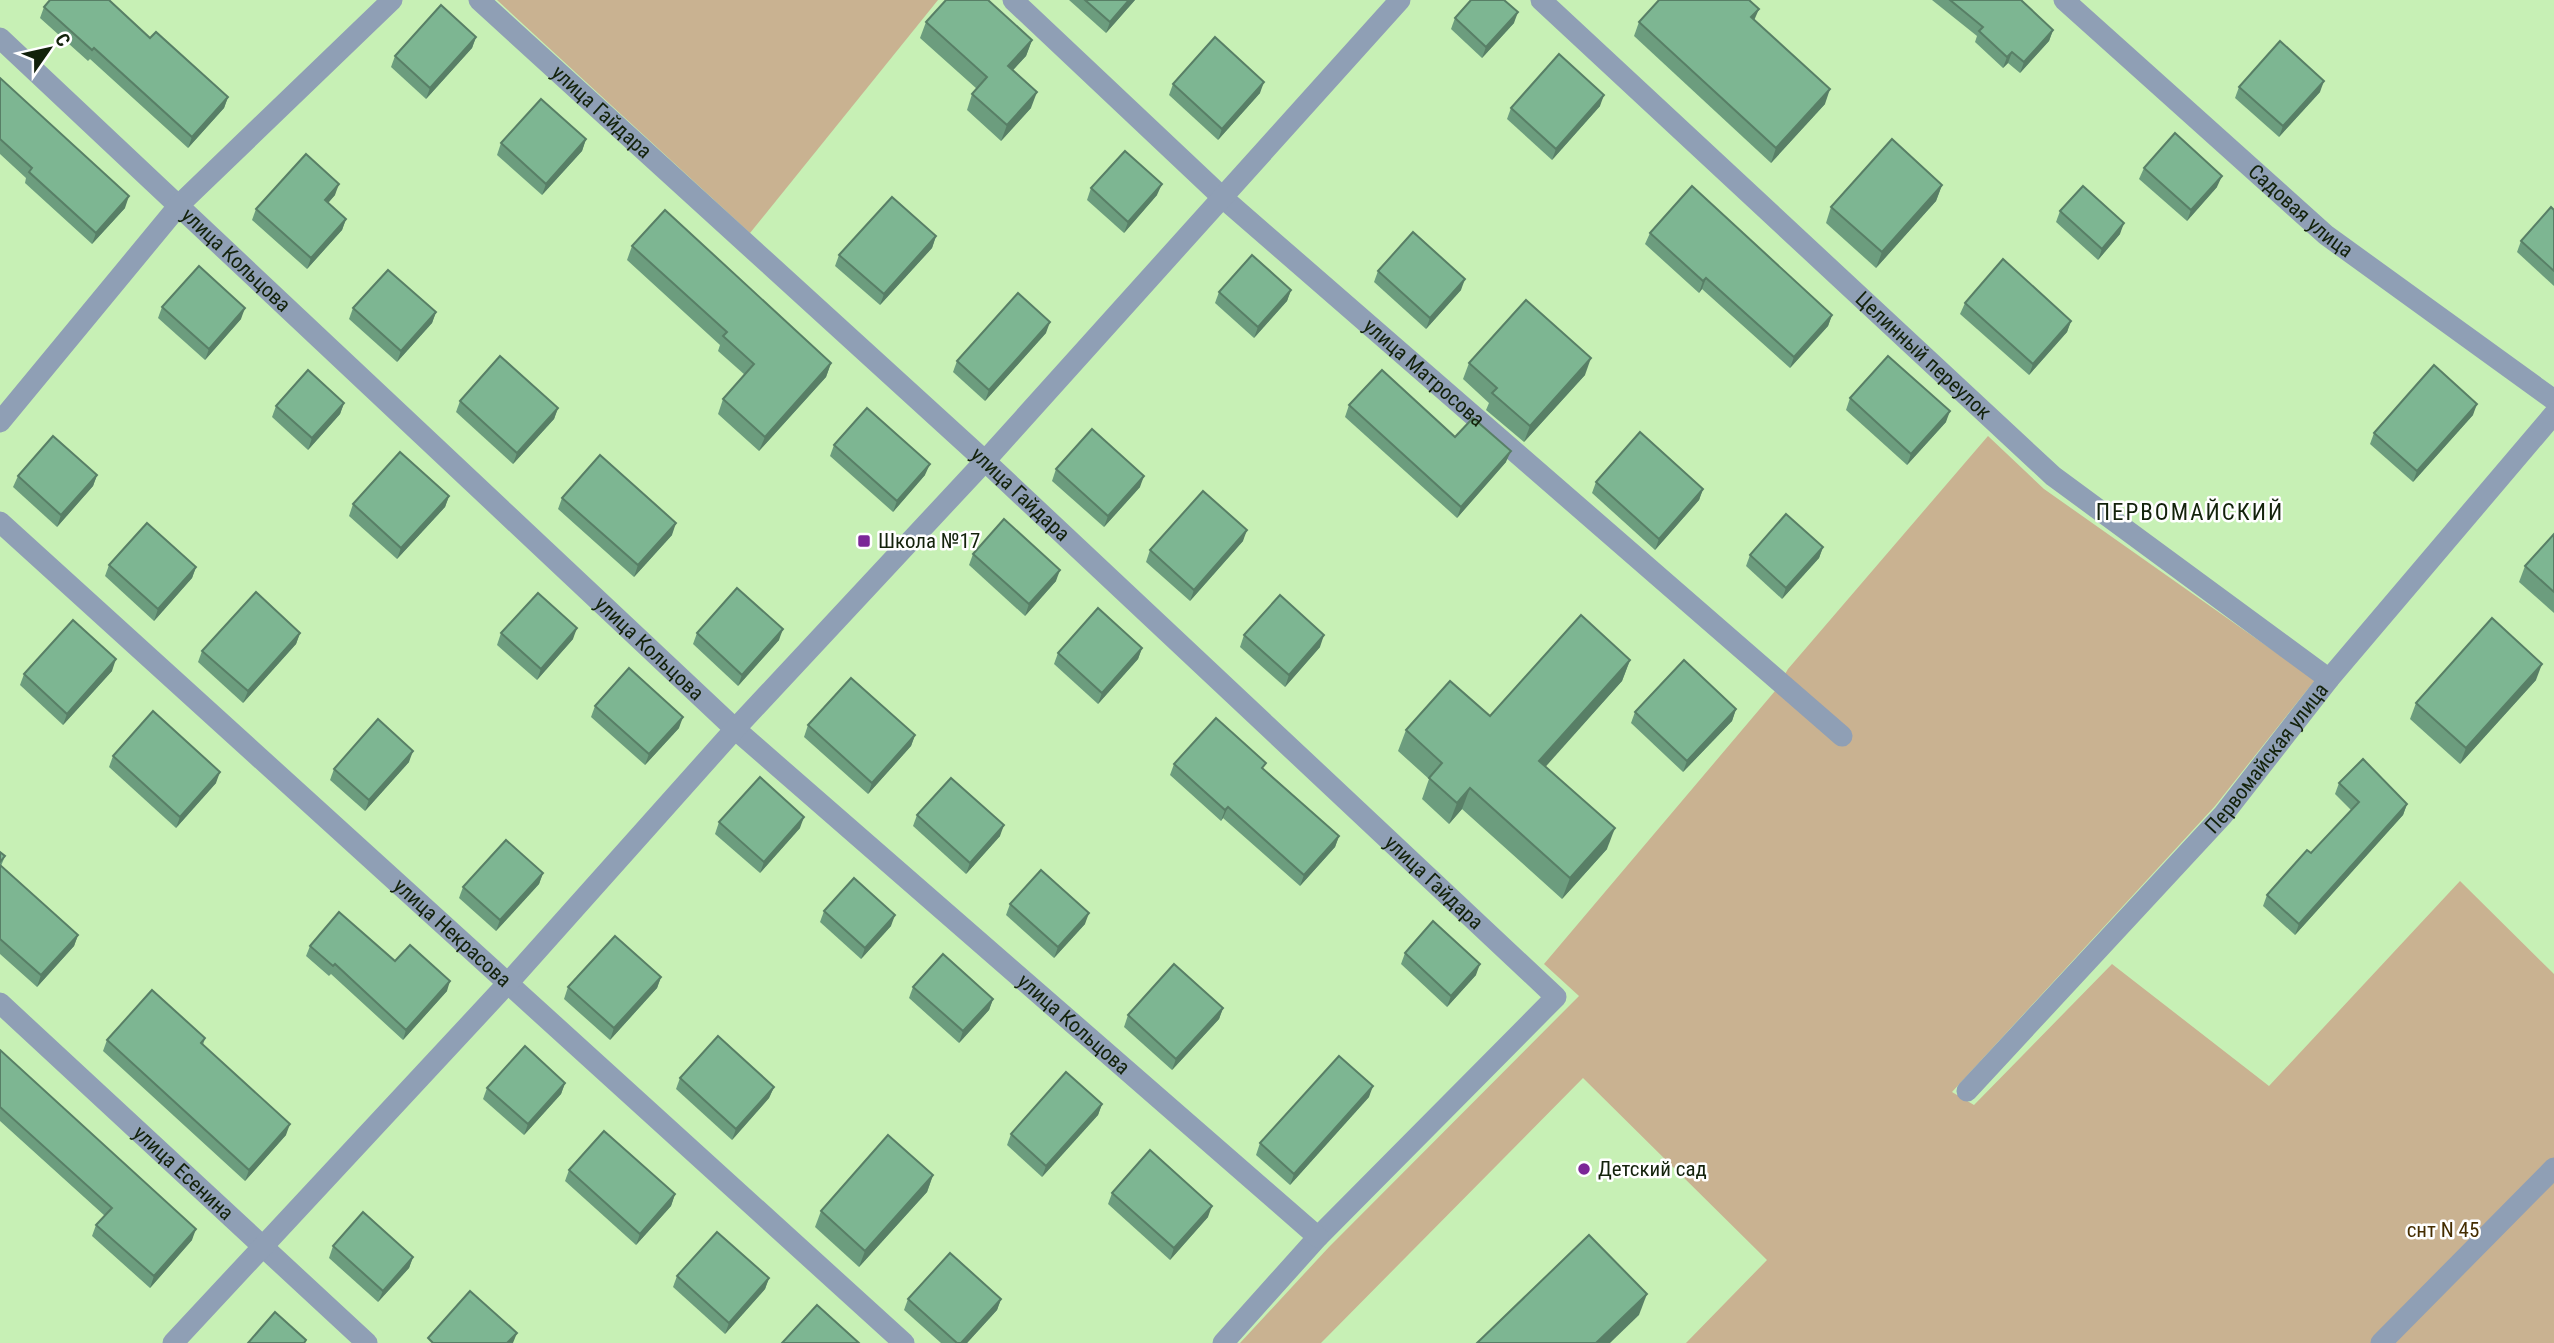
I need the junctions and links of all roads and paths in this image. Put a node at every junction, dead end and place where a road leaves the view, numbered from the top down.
1 (392, 0) edge
2 (479, 0) edge
3 (1013, 0) edge
4 (1400, 0) edge
5 (1541, 0) edge
6 (2064, 0) edge
7 (0, 38) edge
8 (1223, 198) junction
9 (180, 204) junction
10 (2554, 400) edge
11 (2554, 414) edge
12 (0, 422) edge
13 (985, 461) junction
14 (0, 522) edge
15 (2329, 679) junction
16 (735, 729) junction
17 (1842, 736) dead end
18 (509, 982) junction
19 (0, 1003) edge
20 (1967, 1091) dead end
21 (2554, 1168) edge
22 (1318, 1237) junction
23 (265, 1245) junction
24 (173, 1343) edge
25 (367, 1343) edge
26 (904, 1343) edge
27 (1223, 1343) edge
28 (2381, 1343) edge

1 - 9 street
2 - 13 street, улица Гайдара
3 - 8 street, улица Матросова
4 - 8 street
5 - 15 street, Целинный переулок
6 - 10 street, Садовая улица
7 - 9 street, улица Кольцова
8 - 13 street
8 - 17 street, улица Матросова
9 - 12 street
9 - 16 street, улица Кольцова
11 - 15 street, Первомайская улица
13 - 16 street
13 - 22 street, улица Гайдара
14 - 18 street, улица Некрасова
15 - 20 street, Первомайская улица
16 - 18 street
16 - 22 street, улица Кольцова
18 - 23 street
18 - 26 street, улица Некрасова
19 - 23 street, улица Есенина
21 - 28 street
22 - 27 street
23 - 24 street
23 - 25 street, улица Есенина

